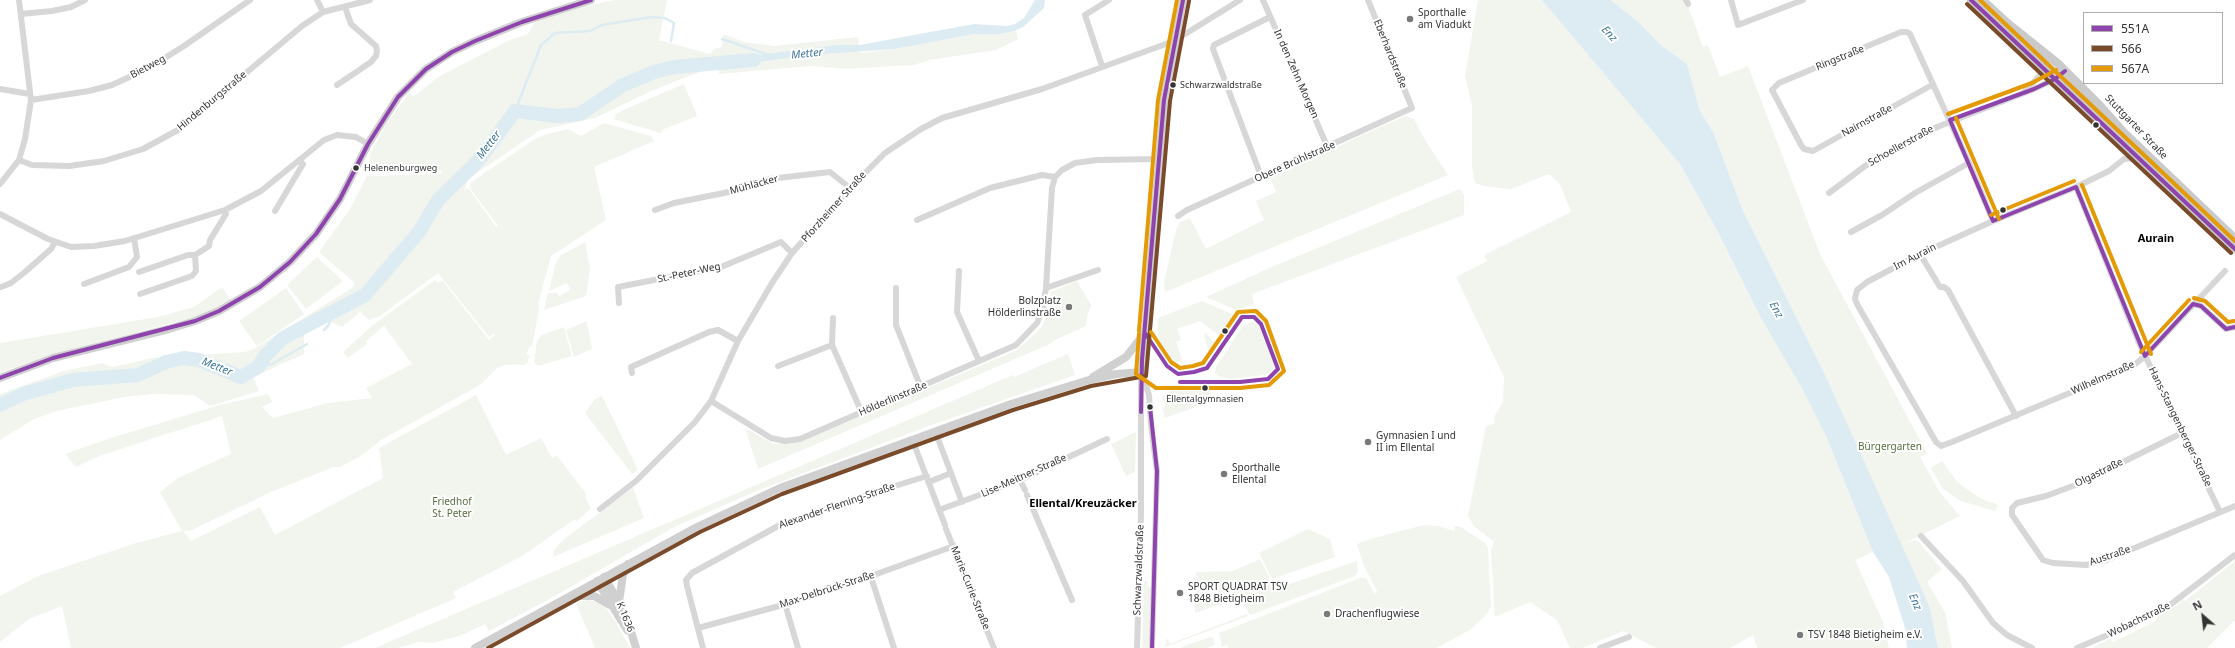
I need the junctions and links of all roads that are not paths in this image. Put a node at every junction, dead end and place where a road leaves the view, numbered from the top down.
1 (19, 0) edge
2 (85, 0) edge
3 (250, 0) edge
4 (317, 0) edge
5 (370, 0) edge
6 (591, 0) edge
7 (1109, 0) edge
8 (1183, 0) edge
9 (1240, 0) edge
10 (1263, 0) edge
11 (1368, 0) edge
12 (1731, 0) edge
13 (1803, 0) edge
14 (1971, 0) edge
15 (1982, 0) edge
16 (345, 7) junction
17 (323, 12) junction
18 (21, 14) junction
19 (1270, 17) junction
20 (1174, 41) junction
21 (1102, 66) junction
22 (2045, 70) junction
23 (2065, 72) junction
24 (2055, 79) junction
25 (1932, 85) junction
26 (337, 86) dead end
27 (0, 89) edge
28 (2024, 92) junction
29 (31, 97) junction
30 (1412, 108) joint
31 (1950, 120) junction
32 (368, 144) junction
33 (1801, 146) joint
34 (1328, 148) junction
35 (2139, 158) junction
36 (1160, 159) junction
37 (19, 160) junction
38 (299, 160) junction
39 (1970, 163) junction
40 (1261, 176) junction
41 (1055, 177) junction
42 (0, 184) edge
43 (2076, 187) junction
44 (850, 188) junction
45 (1829, 193) dead end
46 (225, 210) junction
47 (655, 210) dead end
48 (275, 211) dead end
49 (0, 214) edge
50 (1178, 216) dead end
51 (917, 220) dead end
52 (1993, 220) junction
53 (1851, 232) dead end
54 (134, 238) junction
55 (2235, 239) edge
56 (55, 242) junction
57 (2235, 249) edge
58 (792, 253) junction
59 (1920, 254) junction
60 (195, 255) junction
61 (1098, 270) dead end
62 (959, 271) dead end
63 (2225, 271) dead end
64 (139, 272) dead end
65 (84, 284) dead end
66 (0, 287) edge
67 (896, 288) dead end
68 (1046, 288) junction
69 (140, 294) dead end
70 (619, 303) dead end
71 (2194, 304) junction
72 (833, 318) dead end
73 (2235, 327) edge
74 (1145, 333) junction
75 (738, 341) junction
76 (832, 345) junction
77 (2145, 356) junction
78 (979, 361) junction
79 (778, 366) dead end
80 (1142, 372) junction
81 (632, 373) dead end
82 (0, 378) edge
83 (1088, 380) junction
84 (921, 388) junction
85 (710, 401) junction
86 (862, 413) junction
87 (2016, 416) junction
88 (935, 431) junction
89 (2182, 433) junction
90 (912, 439) junction
91 (1107, 439) dead end
92 (1941, 446) joint
93 (951, 473) junction
94 (928, 479) junction
95 (1020, 480) junction
96 (962, 502) junction
97 (2013, 505) joint
98 (2235, 506) edge
99 (600, 509) dead end
100 (939, 510) junction
101 (2220, 512) junction
102 (1921, 536) dead end
103 (954, 546) junction
104 (2235, 555) edge
105 (629, 563) junction
106 (604, 577) junction
107 (870, 577) junction
108 (597, 581) junction
109 (572, 596) junction
110 (1072, 600) dead end
111 (619, 602) junction
112 (785, 604) junction
113 (611, 606) junction
114 (698, 628) junction
115 (1629, 637) dead end
116 (634, 644) edge
117 (475, 648) edge
118 (703, 648) edge
119 (798, 648) edge
120 (894, 648) edge
121 (994, 648) edge
122 (1137, 648) edge
123 (1152, 648) edge
124 (1600, 648) edge
125 (2032, 648) edge
126 (2077, 648) edge

1 - 18 street
2 - 18 street
3 - 29 street, Bietweg
4 - 17 street
5 - 16 street, Hindenburgstraße
6 - 32 main road
7 - 21 street
8 - 20 main road, Schwarzwaldstraße
9 - 20 street, Pforzheimer Straße
10 - 19 street, In den Zehn Morgen
11 - 30 street, Eberhardstraße
12 - 13 street
14 - 22 main road, Stuttgarter Straße
15 - 23 main road, Stuttgarter Straße
16 - 17 street, Hindenburgstraße
16 - 26 street
17 - 37 street, Hindenburgstraße
18 - 29 street
19 - 34 street, In den Zehn Morgen
19 - 40 street
20 - 21 street, Pforzheimer Straße
20 - 36 main road, Schwarzwaldstraße
21 - 44 street, Pforzheimer Straße
22 - 24 main road, Stuttgarter Straße
22 - 28 street, Schoellerstraße
23 - 24 street, Schoellerstraße
23 - 55 main road, Stuttgarter Straße
24 - 28 street, Schoellerstraße
24 - 35 main road, Stuttgarter Straße
25 - 31 street
25 - 33 street, Nairnstraße
25 - 33 street, Ringstraße
27 - 29 street, Bietweg
28 - 31 street, Schoellerstraße
29 - 37 street
30 - 34 street, Obere Brühlstraße
31 - 39 street
31 - 45 street, Schoellerstraße
32 - 38 street
32 - 82 main road
34 - 40 street, Obere Brühlstraße
35 - 43 street, Im Aurain
35 - 57 main road, Stuttgarter Straße
36 - 41 street
36 - 74 main road, Schwarzwaldstraße
37 - 42 street
38 - 46 street
38 - 48 street
39 - 52 street
39 - 53 street
40 - 50 street, Obere Brühlstraße
41 - 51 street
41 - 68 street, Hölderlinstraße
43 - 52 street, Im Aurain
43 - 77 street, Hans-Stangenberger-Straße
44 - 47 street, Mühläcker
44 - 58 street, Pforzheimer Straße
46 - 54 street
46 - 60 street
49 - 56 street
52 - 59 street, Im Aurain
54 - 56 street
54 - 65 street
56 - 66 street
58 - 70 street, St.-Peter-Weg
58 - 75 street, Pforzheimer Straße
59 - 87 street
59 - 92 street, Im Aurain
60 - 64 street
60 - 69 street
61 - 68 street
62 - 78 street
63 - 71 street, Wilhelmstraße
67 - 84 street
68 - 78 street, Hölderlinstraße
71 - 73 street
71 - 77 street, Wilhelmstraße
72 - 76 street
74 - 80 main road, Schwarzwaldstraße
74 - 83 main road
75 - 81 street
75 - 85 street, Pforzheimer Straße
76 - 79 street
76 - 86 street
77 - 87 street, Wilhelmstraße
77 - 89 street, Hans-Stangenberger-Straße
78 - 84 street, Hölderlinstraße
80 - 83 main road
80 - 122 street, Schwarzwaldstraße
80 - 123 street, Schwarzwaldstraße
83 - 88 main road
84 - 86 street, Hölderlinstraße
85 - 86 street, Hölderlinstraße
85 - 99 street, Pforzheimer Straße
87 - 92 street, Wilhelmstraße
88 - 90 main road
88 - 93 street
89 - 97 street, Olgastraße
89 - 101 street, Hans-Stangenberger-Straße
90 - 94 street, Marie-Curie-Straße
90 - 105 main road
91 - 95 street, Lise-Meitner-Straße
93 - 94 street
93 - 96 street
94 - 100 street, Marie-Curie-Straße
94 - 114 street, Alexander-Fleming-Straße
95 - 96 street, Lise-Meitner-Straße
95 - 110 street
96 - 100 street, Lise-Meitner-Straße
97 - 101 street, Austraße
98 - 101 street, Austraße
100 - 103 street, Marie-Curie-Straße
102 - 125 street
103 - 107 street, Max-Delbrück-Straße
103 - 121 street, Marie-Curie-Straße
104 - 126 street, Wobachstraße
105 - 106 main road
105 - 111 main road
106 - 108 main road
106 - 111 main road, K 1636
107 - 112 street, Max-Delbrück-Straße
107 - 120 street
108 - 109 main road
108 - 113 main road, K 1636
109 - 113 main road
109 - 117 main road
111 - 116 main road, K 1636
112 - 114 street, Max-Delbrück-Straße
112 - 119 street
113 - 116 main road, K 1636
114 - 118 street, Alexander-Fleming-Straße
115 - 124 street

